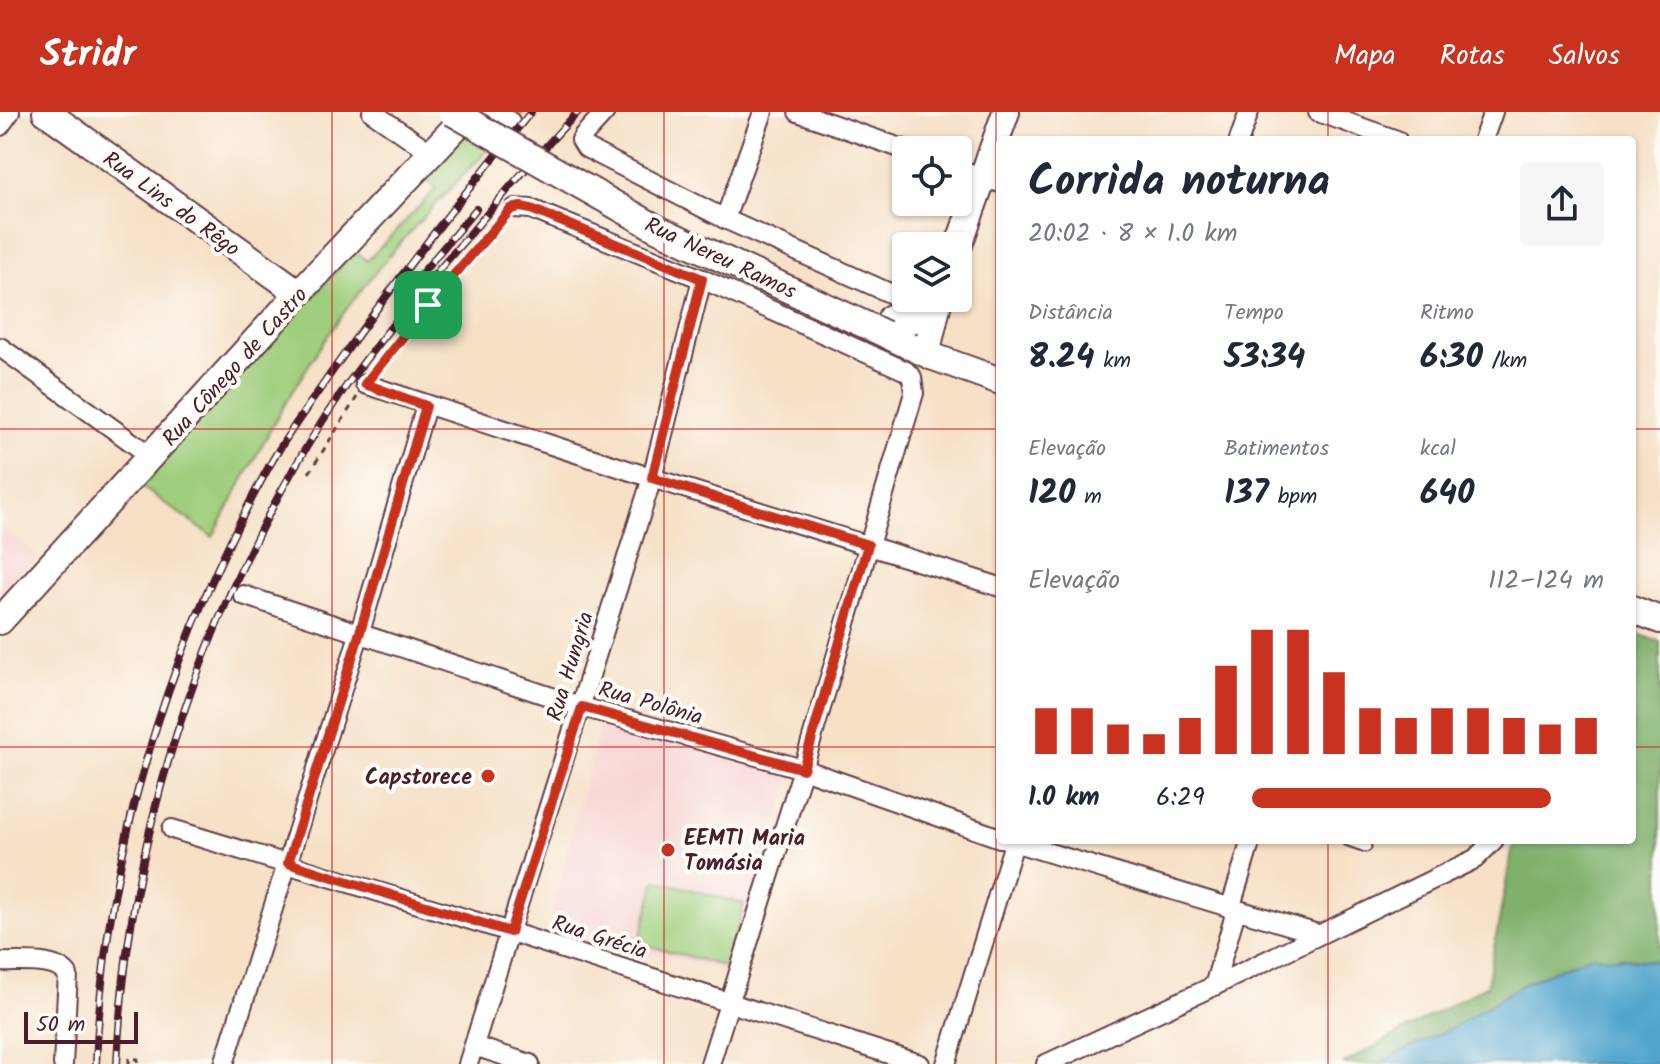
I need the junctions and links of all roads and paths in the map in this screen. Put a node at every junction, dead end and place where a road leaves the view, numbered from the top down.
1 (10, 112) edge
2 (46, 112) edge
3 (372, 112) edge
4 (452, 112) edge
5 (470, 112) edge
6 (486, 112) edge
7 (605, 112) edge
8 (763, 112) edge
9 (798, 112) edge
10 (1006, 112) edge
11 (1249, 112) edge
12 (1318, 112) edge
13 (1493, 112) edge
14 (0, 126) edge
15 (1001, 136) edge
16 (1240, 136) edge
17 (1386, 136) edge
18 (1484, 136) edge
19 (892, 145) edge
20 (430, 152) junction
21 (972, 174) edge
22 (992, 180) edge
23 (515, 208) joint
24 (725, 219) junction
25 (966, 232) edge
26 (702, 279) junction
27 (892, 288) edge
28 (299, 293) junction
29 (927, 312) edge
30 (936, 312) edge
31 (888, 326) junction
32 (0, 347) edge
33 (931, 356) junction
34 (996, 380) edge
35 (365, 384) junction
36 (426, 406) junction
37 (152, 457) junction
38 (309, 473) dead end
39 (652, 478) junction
40 (868, 545) junction
41 (996, 586) edge
42 (243, 595) dead end
43 (1636, 611) edge
44 (1660, 620) edge
45 (0, 621) edge
46 (360, 632) junction
47 (582, 707) junction
48 (803, 769) junction
49 (172, 829) dead end
50 (996, 836) edge
51 (1008, 844) edge
52 (1022, 844) edge
53 (1250, 844) edge
54 (1357, 844) edge
55 (1490, 844) edge
56 (1366, 847) dead end
57 (288, 863) junction
58 (1233, 910) junction
59 (510, 932) junction
60 (1318, 934) junction
61 (0, 962) edge
62 (1214, 986) junction
63 (729, 1003) junction
64 (471, 1055) edge
65 (63, 1064) edge
66 (129, 1064) edge
67 (138, 1064) edge
68 (224, 1064) edge
69 (530, 1064) edge
70 (710, 1064) edge
71 (920, 1064) edge
72 (946, 1064) edge
73 (1046, 1064) edge

1 - 14 street
2 - 28 street, Rua Lins do Rêgo
3 - 20 street
4 - 31 street, Rua Nereu Ramos, bridge
5 - 20 street, Rua Cônego de Castro
6 - 31 street, Rua Nereu Ramos
7 - 24 street, Rua Nereu Ramos
8 - 24 street
9 - 19 street
10 - 15 street
11 - 16 street
12 - 17 street
13 - 18 street
20 - 28 street, Rua Cônego de Castro
21 - 22 street
22 - 25 street
23 - 26 street, Rua Nereu Ramos
23 - 35 path
24 - 27 street, Rua Nereu Ramos
26 - 39 street, Rua Hungria
26 - 40 street, Rua Nereu Ramos
28 - 37 street, Rua Cônego de Castro
29 - 31 street
30 - 33 street
31 - 33 street, Rua Nereu Ramos
32 - 37 street
33 - 34 street, Rua Nereu Ramos
35 - 36 street
35 - 38 path
36 - 39 street
36 - 46 street
37 - 45 street, Rua Cônego de Castro
39 - 40 street
39 - 47 street, Rua Hungria
40 - 41 street
40 - 48 street
42 - 46 street, Rua Polônia
43 - 44 street
46 - 47 street, Rua Polônia
46 - 57 street
47 - 48 street, Rua Polônia
47 - 59 street, Rua Hungria
48 - 50 street, Rua Polônia
48 - 63 street
49 - 57 street, Rua Grécia
51 - 72 street
52 - 58 street, Rua Polônia
53 - 58 street
54 - 56 lane
55 - 60 street
57 - 59 street, Rua Grécia
57 - 68 street
58 - 60 street, Rua Polônia
58 - 62 street
59 - 63 street, Rua Grécia
59 - 64 street, Rua Hungria
60 - 62 street
61 - 65 street
62 - 73 street
63 - 70 street
63 - 71 street, Rua Grécia
64 - 69 street
66 - 67 path

